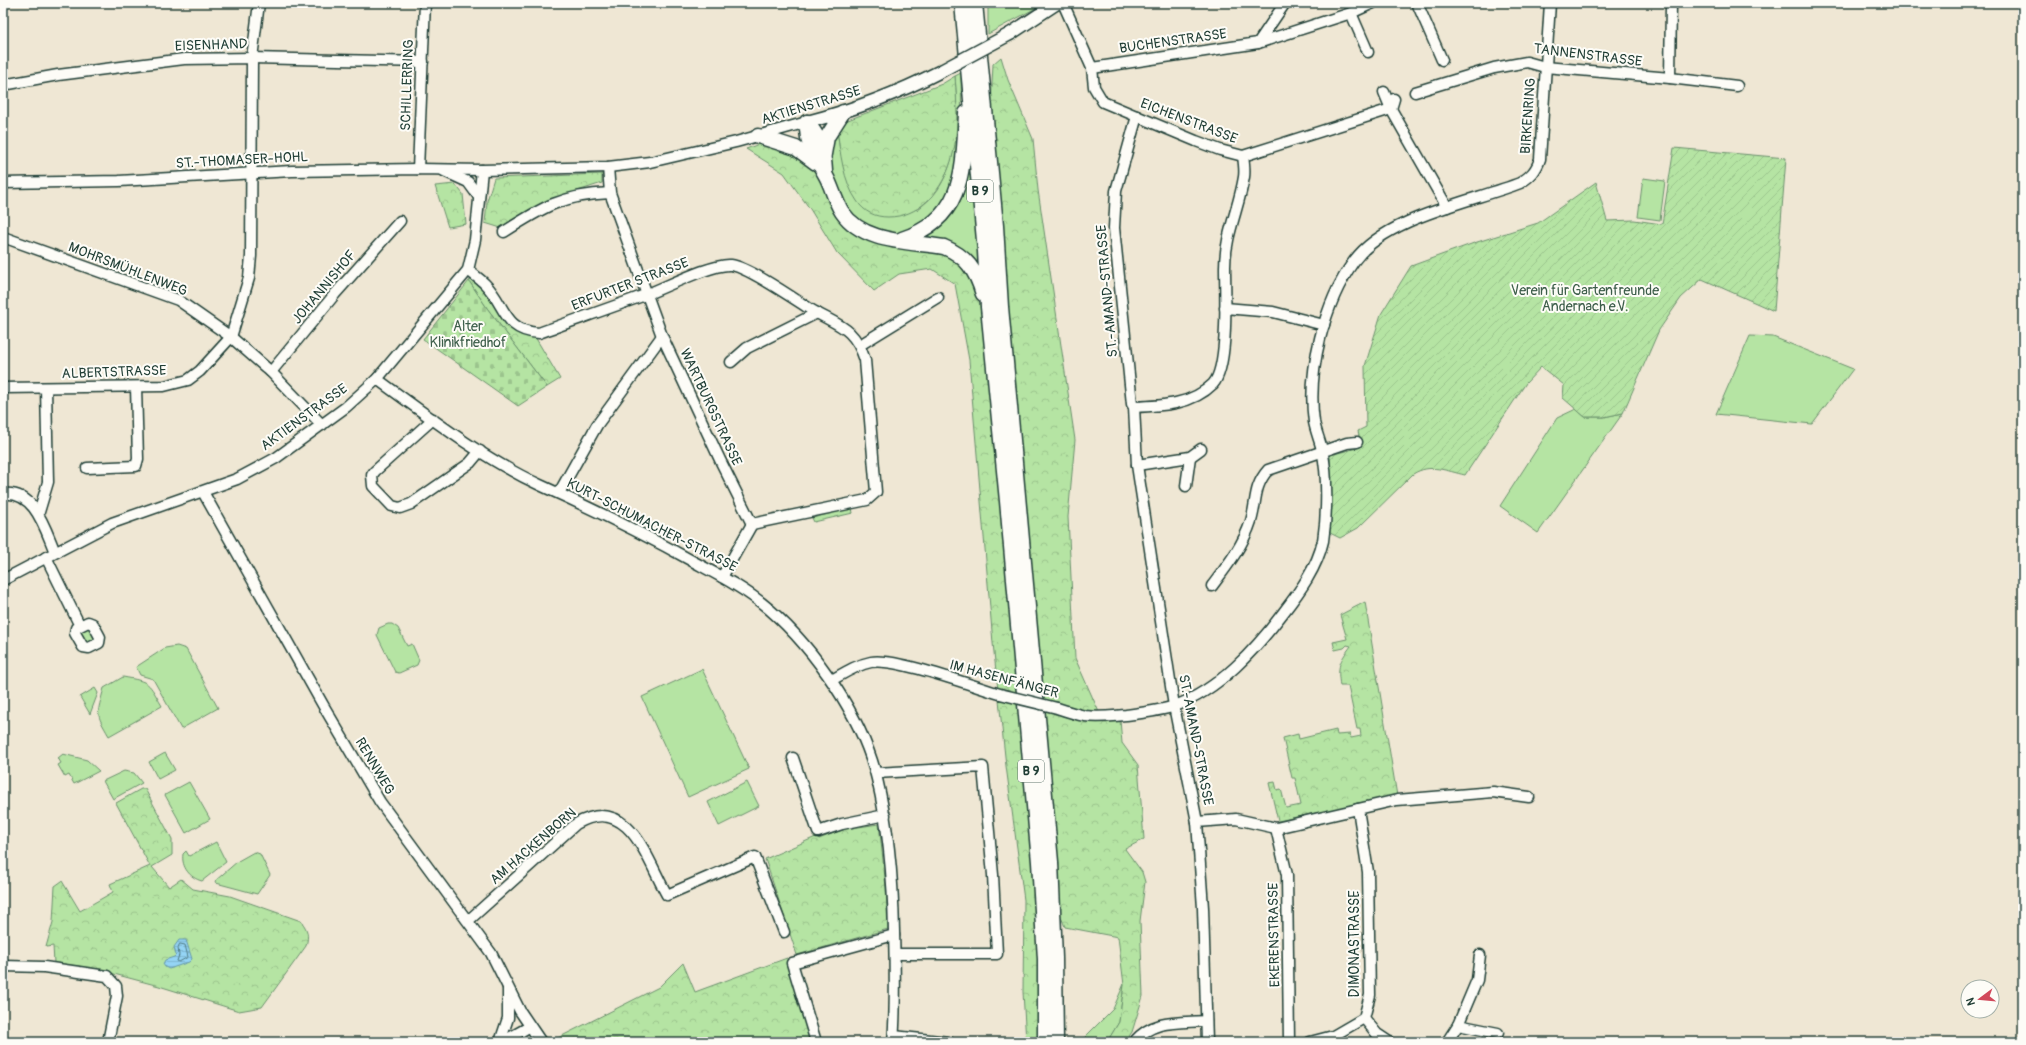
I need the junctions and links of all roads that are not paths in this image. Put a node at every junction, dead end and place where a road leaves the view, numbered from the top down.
1 (259, 3) edge
2 (424, 3) edge
3 (962, 3) edge
4 (975, 3) edge
5 (982, 3) edge
6 (1057, 3) edge
7 (1063, 3) edge
8 (1285, 3) edge
9 (1373, 3) edge
10 (1417, 3) edge
11 (1550, 3) edge
12 (1671, 3) edge
13 (1351, 13) junction
14 (978, 43) junction
15 (1258, 43) junction
16 (1368, 52) dead end
17 (252, 58) junction
18 (1442, 60) dead end
19 (423, 62) junction
20 (1545, 67) junction
21 (1092, 68) junction
22 (968, 75) junction
23 (1670, 78) junction
24 (3, 85) edge
25 (1737, 86) dead end
26 (1384, 92) dead end
27 (1415, 92) dead end
28 (1392, 104) junction
29 (843, 112) junction
30 (1137, 116) junction
31 (807, 122) junction
32 (758, 136) junction
33 (1243, 156) junction
34 (820, 159) junction
35 (608, 167) junction
36 (418, 169) junction
37 (441, 170) junction
38 (482, 170) junction
39 (252, 174) junction
40 (3, 182) edge
41 (610, 193) junction
42 (479, 198) junction
43 (1447, 207) junction
44 (400, 221) dead end
45 (504, 232) dead end
46 (3, 237) edge
47 (900, 240) junction
48 (468, 270) junction
49 (646, 295) junction
50 (938, 297) dead end
51 (988, 307) junction
52 (1225, 308) junction
53 (818, 313) junction
54 (1324, 325) junction
55 (662, 336) junction
56 (231, 337) junction
57 (860, 345) junction
58 (731, 362) dead end
59 (271, 372) junction
60 (377, 379) junction
61 (136, 387) junction
62 (3, 388) edge
63 (46, 388) junction
64 (1134, 406) junction
65 (433, 419) junction
66 (322, 425) junction
67 (1357, 442) dead end
68 (1201, 449) dead end
69 (480, 451) junction
70 (1322, 452) junction
71 (1190, 457) junction
72 (1137, 465) junction
73 (87, 468) dead end
74 (1186, 486) dead end
75 (204, 492) junction
76 (559, 493) junction
77 (3, 494) edge
78 (39, 512) junction
79 (752, 524) junction
80 (50, 554) junction
81 (722, 577) junction
82 (3, 580) edge
83 (1212, 586) dead end
84 (80, 626) dead end
85 (832, 680) junction
86 (1174, 706) junction
87 (793, 758) dead end
88 (876, 773) junction
89 (1529, 797) dead end
90 (1358, 810) junction
91 (885, 815) junction
92 (1197, 822) junction
93 (1276, 828) junction
94 (469, 920) junction
95 (784, 932) dead end
96 (894, 935) junction
97 (895, 954) junction
98 (1480, 954) dead end
99 (3, 966) edge
100 (508, 987) junction
101 (1364, 1018) junction
102 (1206, 1021) junction
103 (1458, 1025) junction
104 (529, 1027) junction
105 (1498, 1033) dead end
106 (894, 1039) edge
107 (1332, 1039) edge
108 (108, 1042) edge
109 (501, 1042) edge
110 (541, 1042) edge
111 (816, 1042) edge
112 (949, 1042) edge
113 (1046, 1042) edge
114 (1056, 1042) edge
115 (1134, 1042) edge
116 (1207, 1042) edge
117 (1290, 1042) edge
118 (1310, 1042) edge
119 (1389, 1042) edge
120 (1447, 1042) edge

1 - 17 street
2 - 19 street, SCHILLERRING
3 - 22 highway, B 9
4 - 14 highway, B 9
5 - 14 highway
6 - 29 main road, AKTIENSTRASSE, bridge
7 - 21 street, EICHENSTRASSE
8 - 15 street
9 - 13 street, BUCHENSTRASSE
10 - 18 street
11 - 20 street, BIRKENRING
12 - 23 street
13 - 15 street, BUCHENSTRASSE
13 - 16 street
14 - 114 highway, B 9
15 - 21 street, BUCHENSTRASSE
17 - 19 street, EISENHAND
17 - 24 street, EISENHAND
17 - 39 street
19 - 36 street, SCHILLERRING
20 - 23 street, TANNENSTRASSE
20 - 27 street, TANNENSTRASSE
20 - 43 street, BIRKENRING
21 - 30 street, EICHENSTRASSE
22 - 47 highway
22 - 51 highway, B 9
23 - 25 street, TANNENSTRASSE
26 - 28 street
28 - 33 street, EICHENSTRASSE
28 - 43 street
29 - 31 main road, AKTIENSTRASSE
29 - 34 highway
30 - 33 street, EICHENSTRASSE
30 - 64 street, ST.-AMAND-STRASSE
31 - 32 street, AKTIENSTRASSE
31 - 34 highway
32 - 34 highway
32 - 35 street, AKTIENSTRASSE
33 - 52 street
34 - 47 highway
35 - 38 street, AKTIENSTRASSE
35 - 41 street
36 - 37 street, ST.-THOMASER-HOHL
36 - 39 street, ST.-THOMASER-HOHL
37 - 38 street, ST.-THOMASER-HOHL
37 - 42 street
38 - 42 street, AKTIENSTRASSE
39 - 40 street, ST.-THOMASER-HOHL
39 - 56 street
41 - 45 street
41 - 49 street, WARTBURGSTRASSE
42 - 48 street, AKTIENSTRASSE
43 - 54 street, BIRKENRING
44 - 59 street, JOHANNISHOF
46 - 56 street, MOHRSMÜHLENWEG
47 - 51 highway
48 - 49 street, ERFURTER STRASSE
48 - 60 street, AKTIENSTRASSE
49 - 53 street, ERFURTER STRASSE
49 - 55 street, WARTBURGSTRASSE
50 - 57 street
51 - 113 highway, B 9
52 - 54 street
52 - 64 street
53 - 57 street, ERFURTER STRASSE
53 - 58 street
54 - 70 street, BIRKENRING
55 - 76 street
55 - 79 street, WARTBURGSTRASSE
56 - 59 street, MOHRSMÜHLENWEG
56 - 61 street, ALBERTSTRASSE
57 - 79 street, ERFURTER STRASSE
59 - 66 street, MOHRSMÜHLENWEG
60 - 65 street, KURT-SCHUMACHER-STRASSE
60 - 66 street, AKTIENSTRASSE
61 - 63 street, ALBERTSTRASSE
61 - 73 street
62 - 63 street, ALBERTSTRASSE
63 - 78 street
64 - 72 street, ST.-AMAND-STRASSE
65 - 69 street, KURT-SCHUMACHER-STRASSE
65 - 69 street
66 - 75 street, AKTIENSTRASSE
67 - 70 street
68 - 71 street
69 - 76 street, KURT-SCHUMACHER-STRASSE
70 - 83 street
70 - 86 street, IM HASENFÄNGER
71 - 72 street
71 - 74 street
72 - 86 street, ST.-AMAND-STRASSE
75 - 80 street, AKTIENSTRASSE
75 - 94 street, RENNWEG
76 - 81 street, KURT-SCHUMACHER-STRASSE
77 - 78 street
78 - 80 street
79 - 81 street
80 - 82 street, AKTIENSTRASSE
80 - 84 street
81 - 85 street, KURT-SCHUMACHER-STRASSE
85 - 86 street, IM HASENFÄNGER, bridge
85 - 88 street, KURT-SCHUMACHER-STRASSE
86 - 92 street, ST.-AMAND-STRASSE
87 - 91 street
88 - 91 street, KURT-SCHUMACHER-STRASSE
88 - 97 street
89 - 90 street
90 - 93 street
90 - 101 street, DIMONASTRASSE
91 - 96 street, KURT-SCHUMACHER-STRASSE
92 - 93 street
92 - 102 street, ST.-AMAND-STRASSE
93 - 117 street, EKERENSTRASSE
94 - 95 street, AM HACKENBORN
94 - 100 street, RENNWEG
96 - 97 street, KURT-SCHUMACHER-STRASSE
96 - 111 street
97 - 106 street, KURT-SCHUMACHER-STRASSE
98 - 103 street
99 - 108 street
100 - 104 street, RENNWEG
100 - 109 street
101 - 107 street, DIMONASTRASSE
101 - 119 street
102 - 115 street
102 - 116 street, ST.-AMAND-STRASSE
103 - 105 street
103 - 120 street
104 - 109 street
104 - 110 street, RENNWEG
106 - 112 street
107 - 118 street, DIMONASTRASSE

